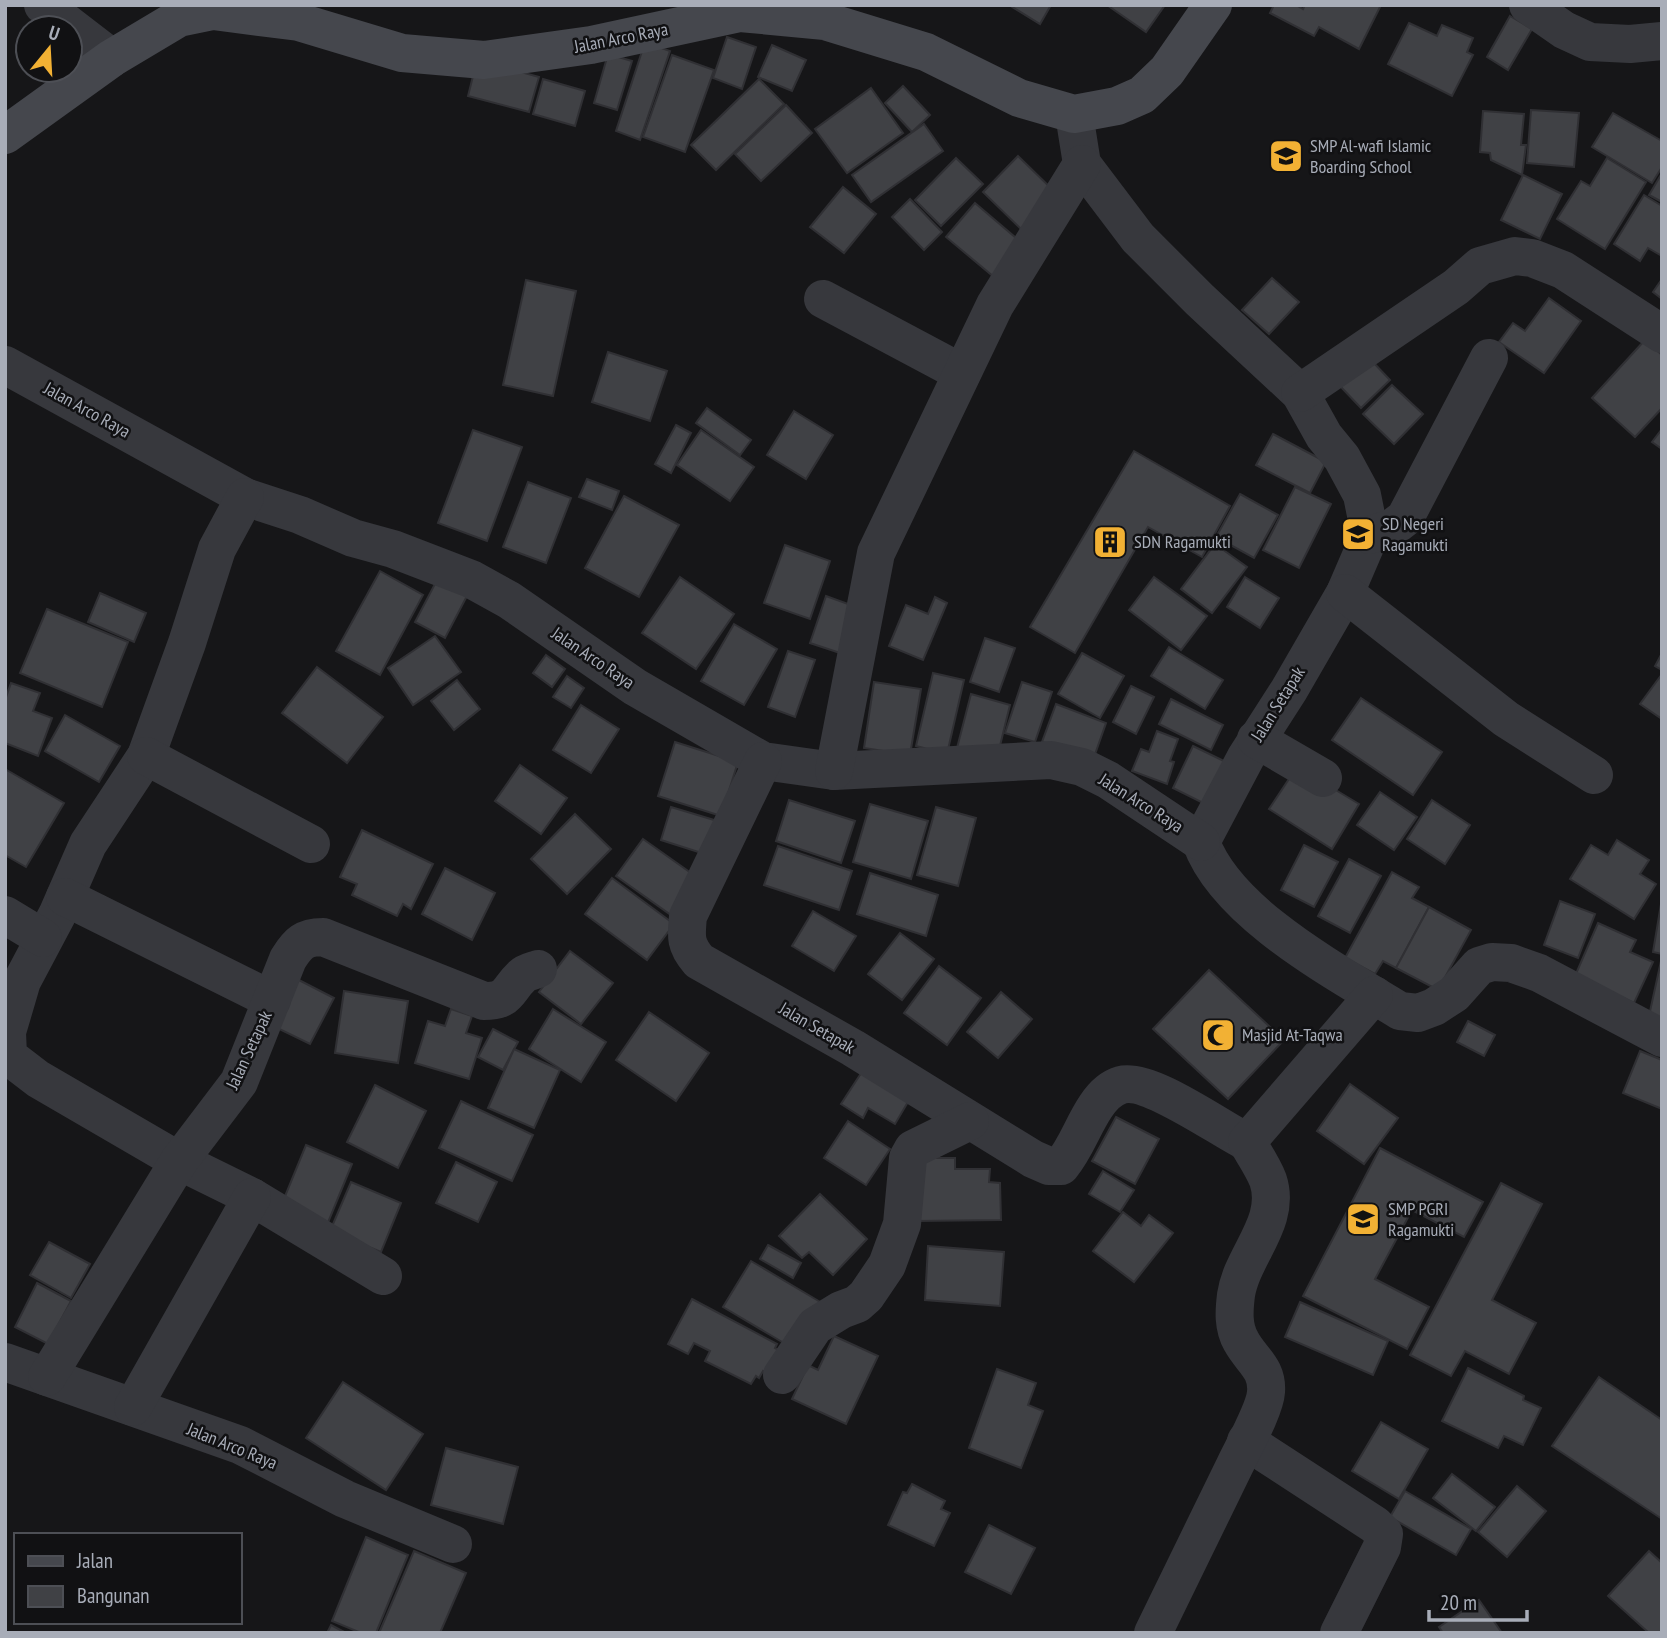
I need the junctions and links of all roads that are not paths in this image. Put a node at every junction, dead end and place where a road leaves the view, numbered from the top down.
1 (43, 5) edge
2 (1213, 5) edge
3 (1528, 5) edge
4 (181, 11) edge
5 (301, 14) edge
6 (1662, 41) edge
7 (112, 58) junction
8 (1074, 114) junction
9 (5, 135) edge
10 (1082, 164) junction
11 (823, 299) dead end
12 (1662, 334) edge
13 (1489, 358) dead end
14 (5, 365) edge
15 (962, 373) junction
16 (1300, 393) junction
17 (245, 497) junction
18 (1370, 536) junction
19 (1345, 593) junction
20 (1256, 740) junction
21 (146, 756) junction
22 (763, 761) junction
23 (834, 771) junction
24 (1594, 775) dead end
25 (1323, 778) dead end
26 (1201, 842) junction
27 (311, 844) dead end
28 (65, 897) junction
29 (5, 915) edge
30 (43, 938) junction
31 (538, 969) dead end
32 (1374, 995) junction
33 (272, 1000) junction
34 (1662, 1038) edge
35 (970, 1121) junction
36 (1247, 1142) junction
37 (179, 1161) junction
38 (252, 1197) junction
39 (383, 1276) dead end
40 (5, 1362) edge
41 (782, 1375) dead end
42 (47, 1377) junction
43 (133, 1407) junction
44 (1247, 1441) junction
45 (453, 1544) dead end
46 (1153, 1633) edge
47 (1339, 1633) edge

1 - 7 street
2 - 8 main road, Jalan Arco Raya
3 - 6 street
4 - 5 main road, Jalan Arco Raya
4 - 7 main road, Jalan Arco Raya
5 - 8 main road, Jalan Arco Raya
7 - 9 main road, Jalan Arco Raya
8 - 10 street
10 - 15 street
10 - 16 street
11 - 15 street
12 - 16 street
13 - 18 street
14 - 17 street, Jalan Arco Raya
15 - 23 street
16 - 18 street
17 - 21 street
17 - 22 street, Jalan Arco Raya
18 - 19 street, Jalan Setapak
19 - 20 street, Jalan Setapak
19 - 24 street
20 - 25 street
20 - 26 street, Jalan Setapak
21 - 27 street
21 - 28 street
22 - 23 street, Jalan Arco Raya
22 - 35 street, Jalan Setapak
23 - 26 street, Jalan Arco Raya
26 - 32 street
28 - 30 street
28 - 33 street
29 - 30 street
30 - 37 street
31 - 33 street, Jalan Setapak
32 - 34 street
32 - 36 street
33 - 37 street, Jalan Setapak
35 - 36 street, Jalan Setapak
35 - 41 street
36 - 44 street
37 - 38 street
37 - 42 street, Jalan Setapak
38 - 39 street
38 - 43 street
40 - 42 street, Jalan Arco Raya
42 - 43 street, Jalan Arco Raya
43 - 45 street, Jalan Arco Raya
44 - 46 street
44 - 47 street

